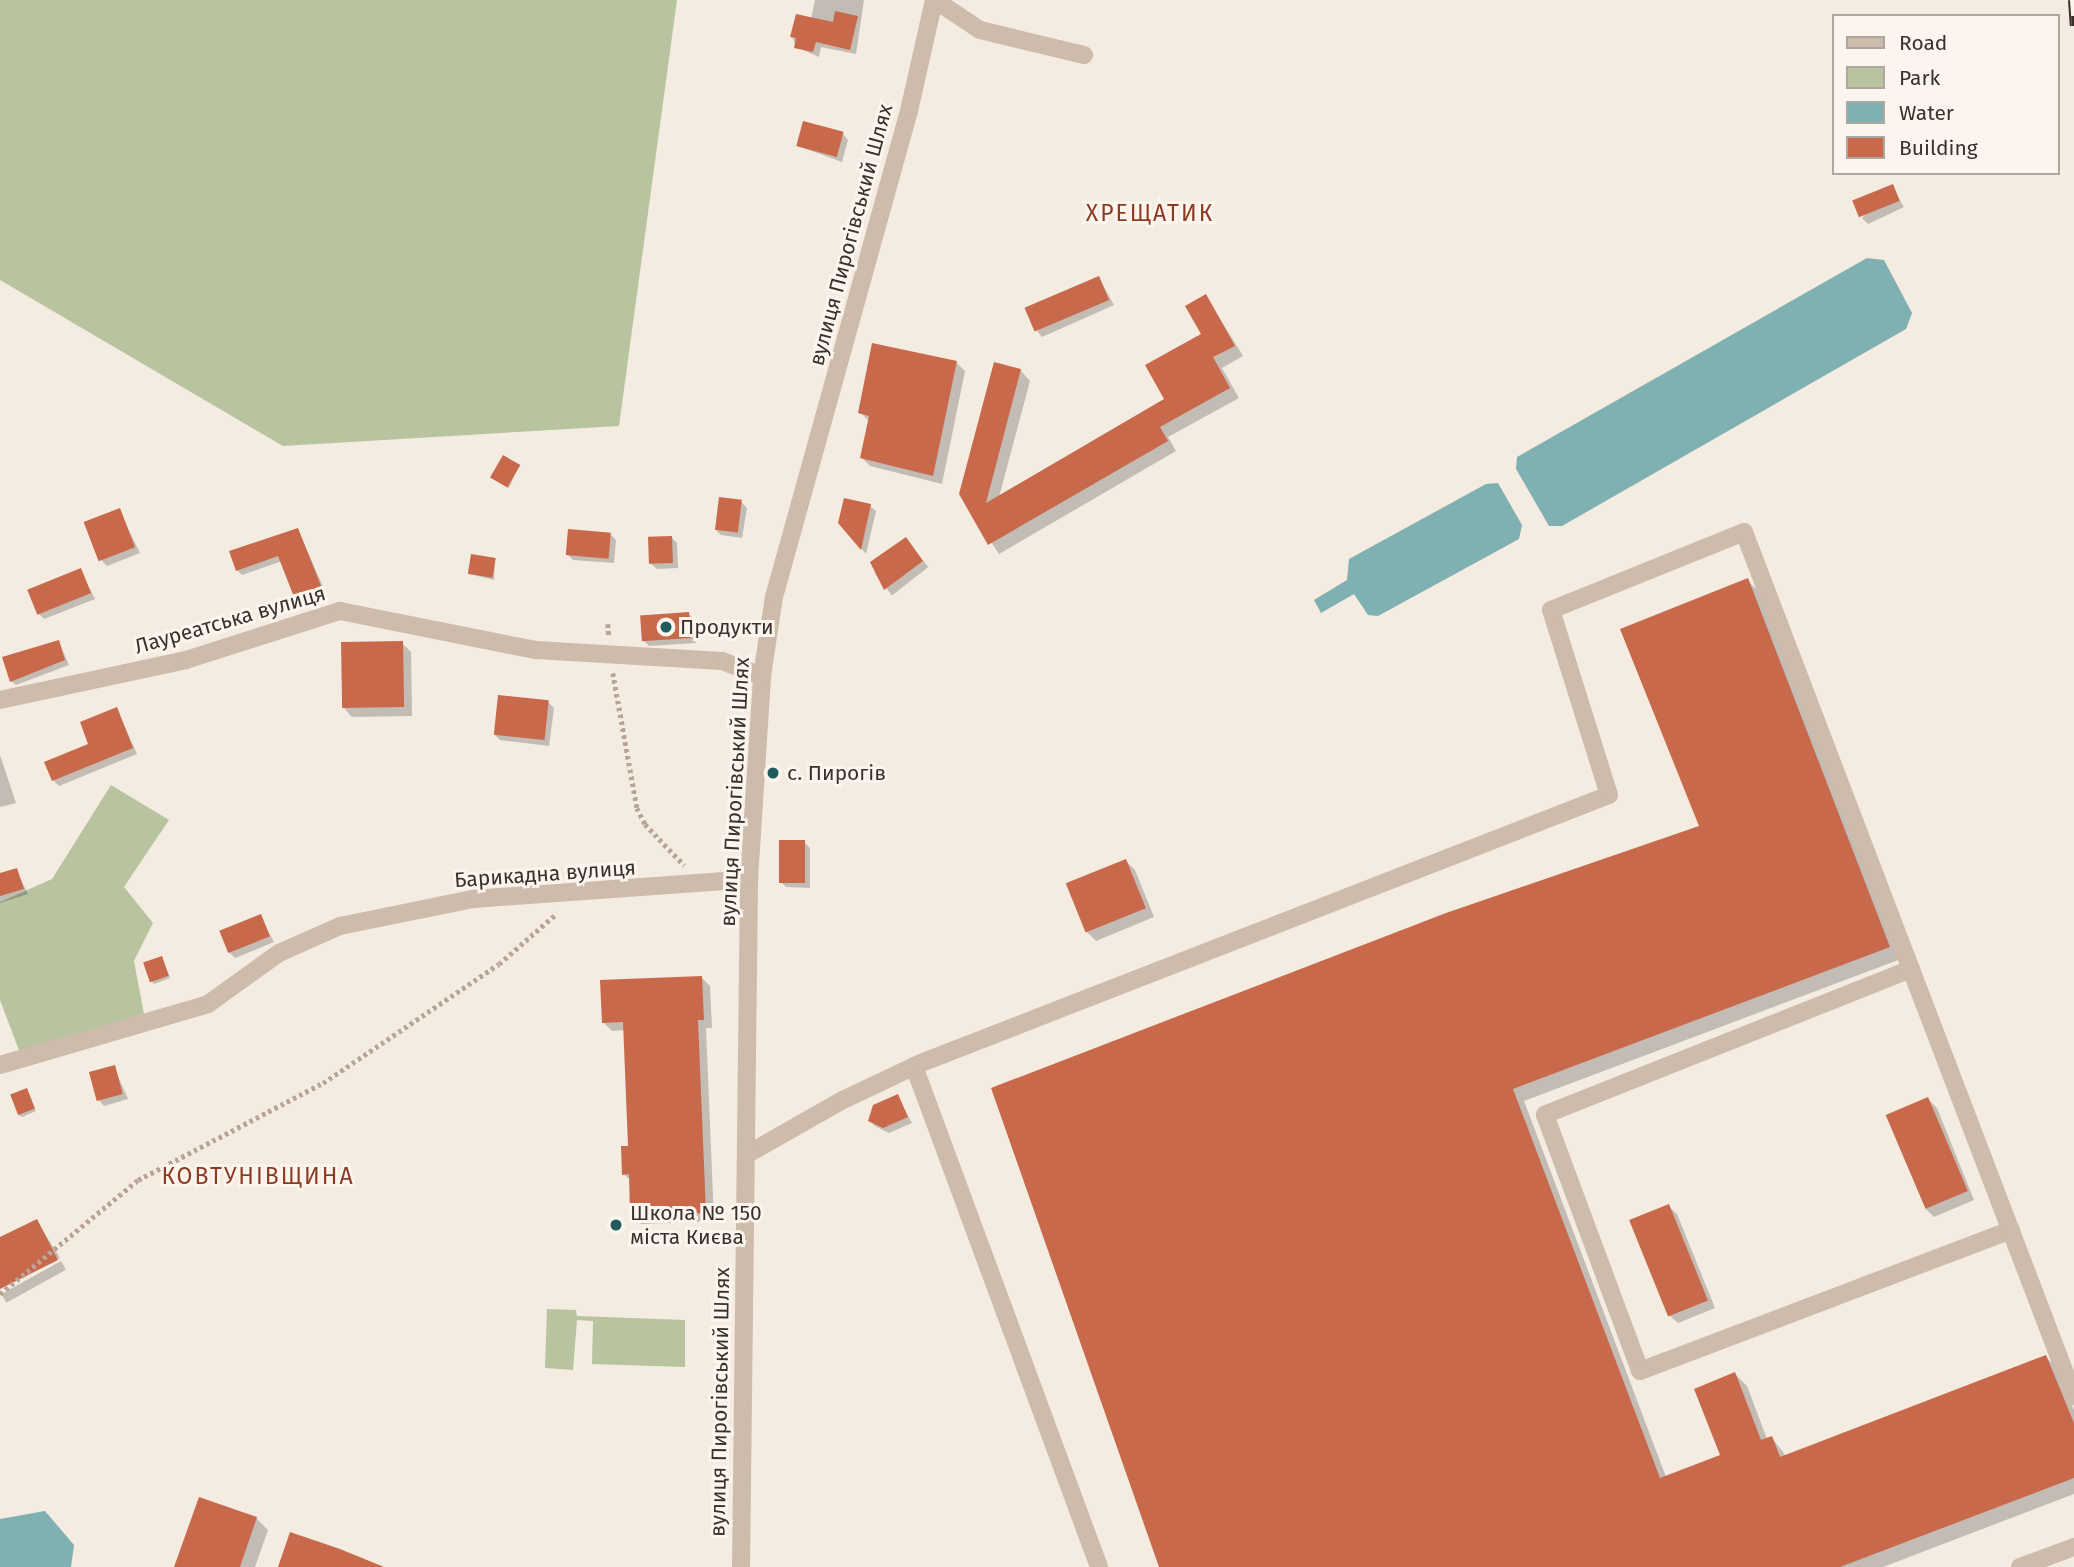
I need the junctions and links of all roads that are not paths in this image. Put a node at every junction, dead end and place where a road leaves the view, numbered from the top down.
1 (935, 0) edge
2 (1084, 54) dead end
3 (762, 676) junction
4 (0, 700) edge
5 (749, 879) junction
6 (1911, 969) junction
7 (0, 1065) edge
8 (914, 1066) junction
9 (746, 1155) junction
10 (2011, 1230) junction
11 (2074, 1396) edge
12 (2074, 1547) edge
13 (741, 1567) edge
14 (1099, 1567) edge
15 (2020, 1567) edge

1 - 2 street
1 - 3 street, вулиця Пирогівський Шлях
3 - 4 street, Лауреатська вулиця
3 - 5 street, вулиця Пирогівський Шлях
5 - 7 street, Барикадна вулиця
5 - 9 street, вулиця Пирогівський Шлях
6 - 8 street
6 - 10 street
6 - 10 street
8 - 9 street
8 - 14 street
9 - 13 street, вулиця Пирогівський Шлях
10 - 11 street
12 - 15 street

